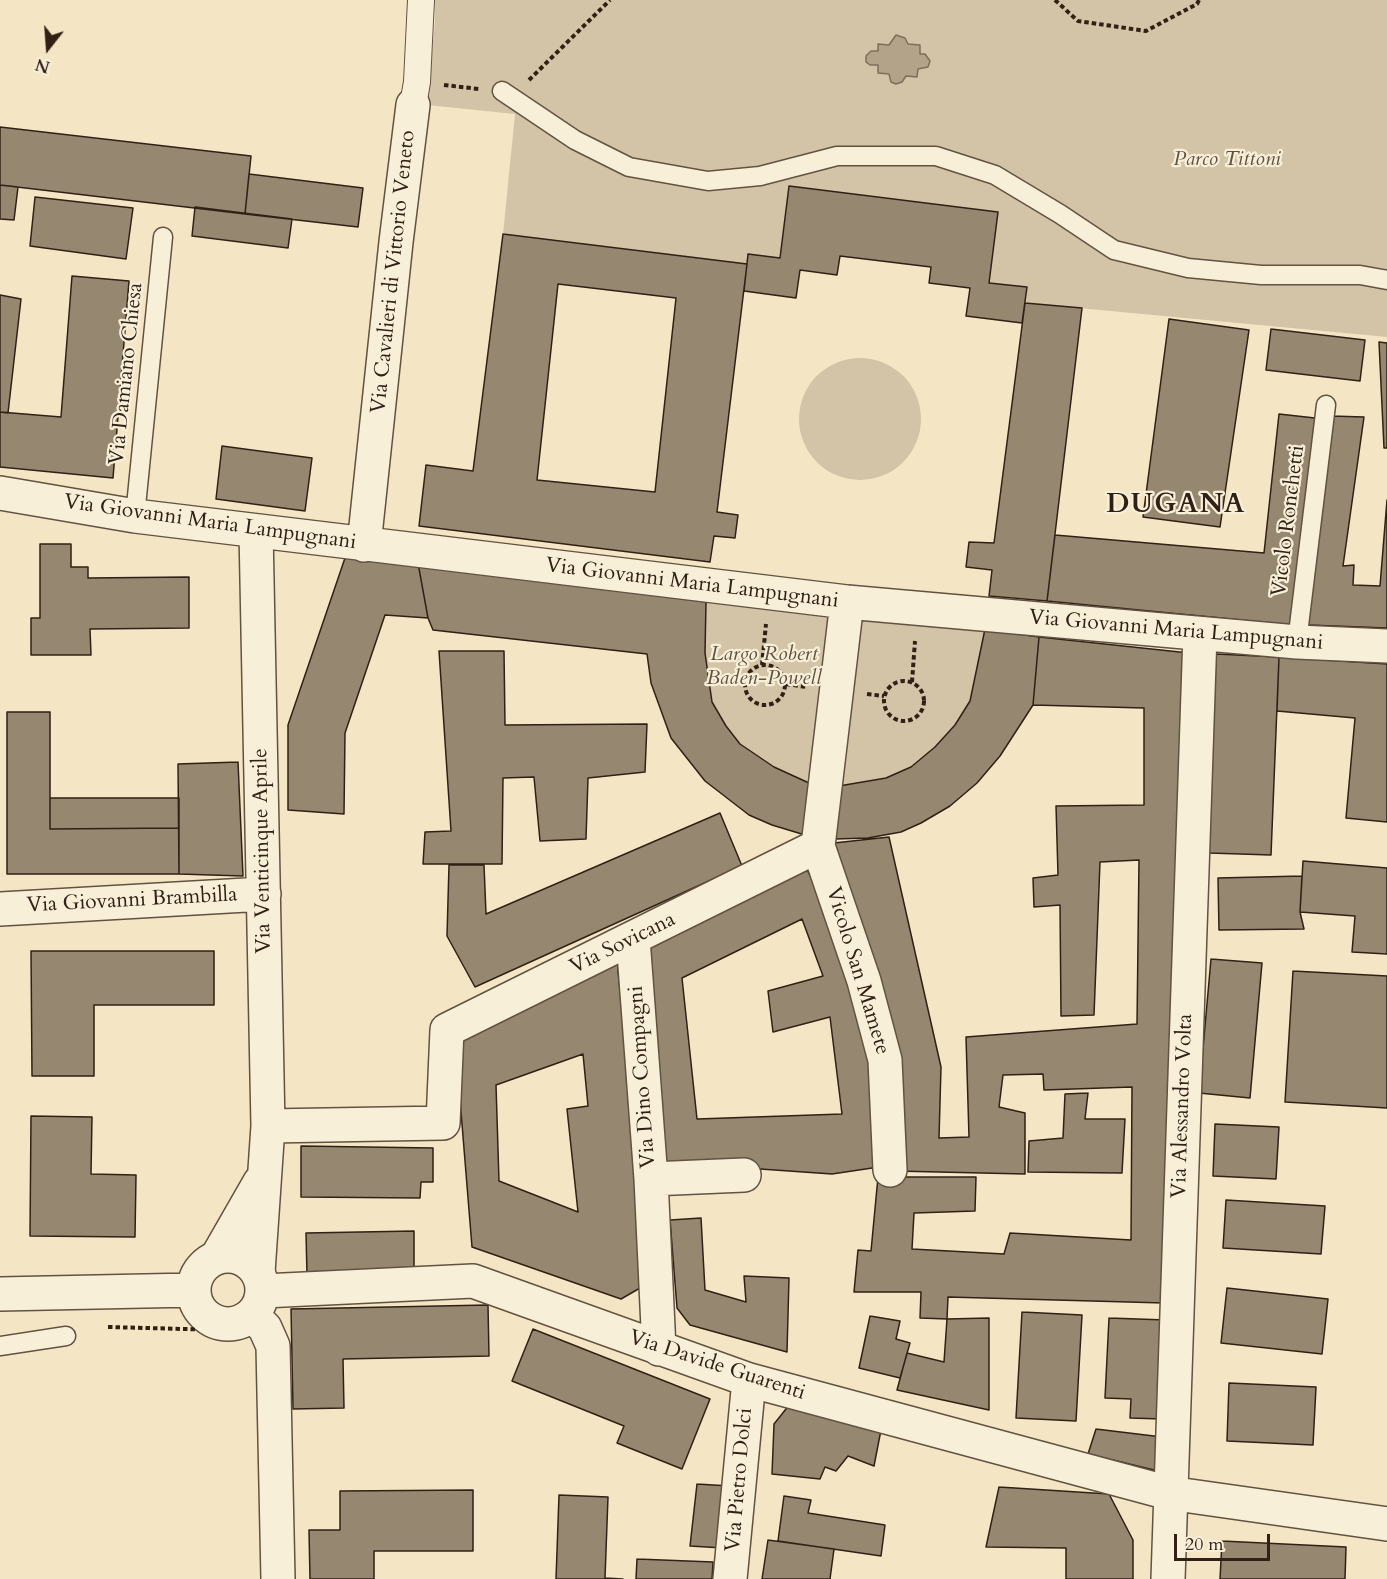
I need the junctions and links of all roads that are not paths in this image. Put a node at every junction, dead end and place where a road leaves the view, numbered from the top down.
1 (421, 0) edge
2 (502, 91) road end
3 (415, 94) joint
4 (163, 237) dead end
5 (1387, 280) edge
6 (1326, 405) dead end
7 (0, 493) edge
8 (135, 516) junction
9 (256, 531) junction
10 (364, 545) junction
11 (847, 602) junction
12 (1200, 634) junction
13 (1297, 642) junction
14 (1387, 646) edge
15 (818, 846) junction
16 (264, 894) junction
17 (0, 909) edge
18 (633, 939) junction
19 (268, 1126) junction
20 (890, 1170) dead end
21 (266, 1172) junction
22 (744, 1175) dead end
23 (651, 1179) junction
24 (217, 1257) junction
25 (193, 1290) junction
26 (0, 1294) edge
27 (249, 1302) junction
28 (66, 1336) road end
29 (0, 1346) edge
30 (659, 1349) junction
31 (749, 1380) junction
32 (1170, 1492) junction
33 (1387, 1524) edge
34 (278, 1579) edge
35 (730, 1579) edge
36 (1168, 1579) edge

1 - 3 street, Via Cavalieri di Vittorio Veneto
2 - 5 lane
3 - 10 street, Via Cavalieri di Vittorio Veneto
4 - 8 lane, Via Damiano Chiesa
6 - 13 lane, Vicolo Ronchetti
7 - 8 street, Via Giovanni Maria Lampugnani
8 - 9 street, Via Giovanni Maria Lampugnani
9 - 10 street, Via Giovanni Maria Lampugnani
9 - 16 street, Via Venticinque Aprile
10 - 11 street, Via Giovanni Maria Lampugnani
11 - 12 street, Via Giovanni Maria Lampugnani
11 - 15 street
12 - 13 street, Via Giovanni Maria Lampugnani
12 - 32 street, Via Alessandro Volta
13 - 14 street, Via Giovanni Maria Lampugnani
15 - 18 street, Via Sovicana
15 - 20 street, Vicolo San Mamete
16 - 17 street, Via Giovanni Brambilla
16 - 19 street, Via Venticinque Aprile
18 - 19 street, Via Sovicana
18 - 23 street, Via Dino Compagni
19 - 21 street, Via Venticinque Aprile
21 - 24 street, Via Venticinque Aprile
21 - 27 street, Via Venticinque Aprile
22 - 23 street, Via Dino Compagni
23 - 30 street, Via Dino Compagni
24 - 25 street
24 - 27 street
25 - 26 street
25 - 27 street
27 - 30 street, Via Davide Guarenti
27 - 34 street
28 - 29 lane
30 - 31 street, Via Davide Guarenti
31 - 32 street, Via Davide Guarenti
31 - 35 street, Via Pietro Dolci
32 - 33 street, Via Davide Guarenti
32 - 36 street, Via Alessandro Volta

